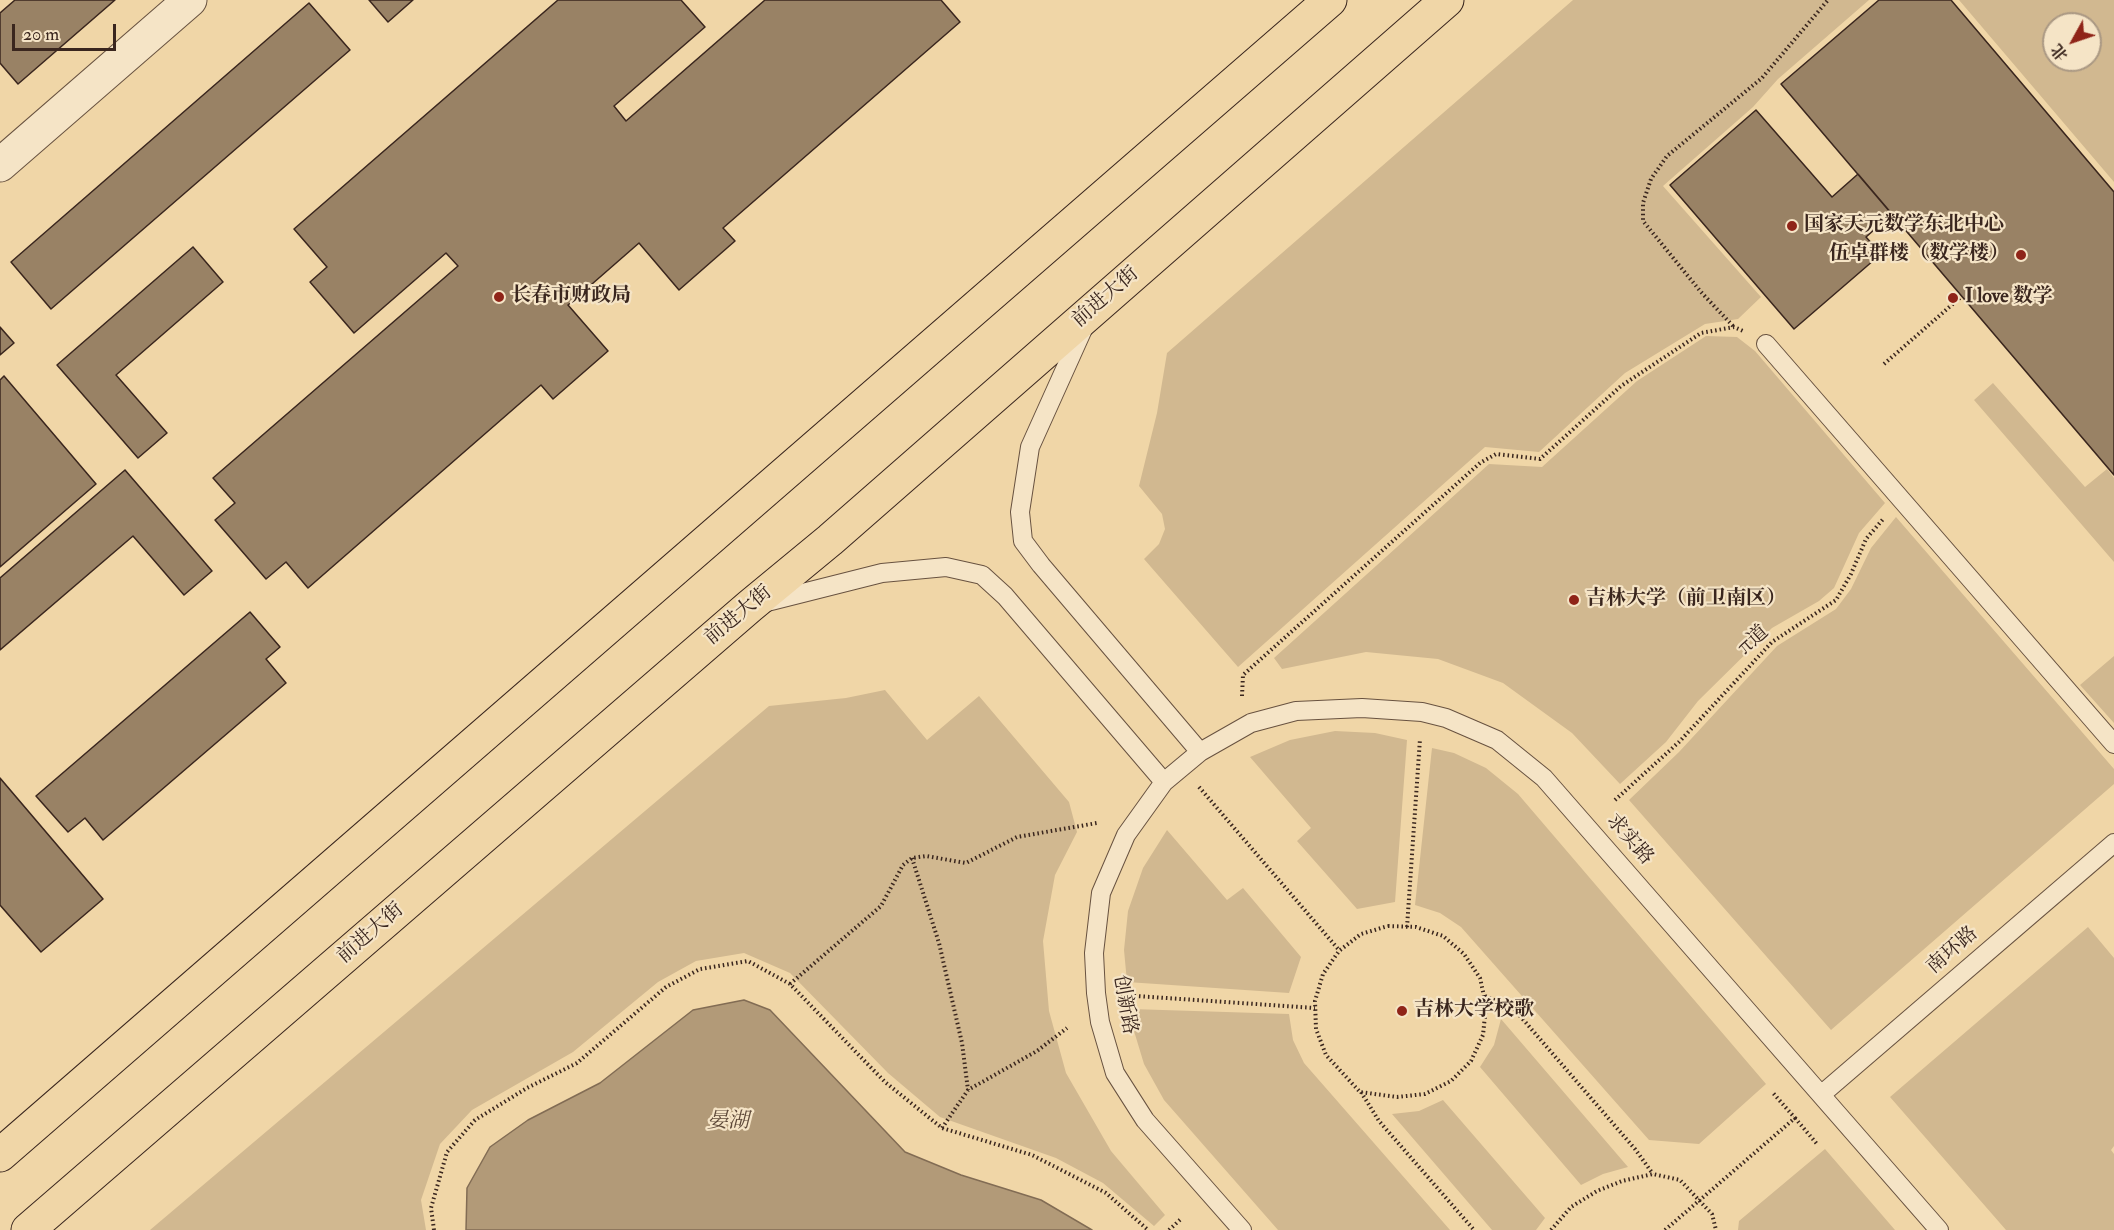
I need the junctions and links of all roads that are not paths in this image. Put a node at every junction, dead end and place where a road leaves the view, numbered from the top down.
1 (190, 0) edge
2 (1330, 0) edge
3 (1447, 0) edge
4 (0, 165) edge
5 (1092, 311) junction
6 (1766, 344) road end
7 (750, 606) junction
8 (2114, 744) edge
9 (1200, 752) junction
10 (1181, 766) joint
11 (1164, 782) junction
12 (2114, 843) edge
13 (1822, 1094) junction
14 (0, 1155) edge
15 (28, 1230) edge
16 (1242, 1230) edge
17 (1939, 1230) edge

1 - 4 street
2 - 14 main road
3 - 5 main road, 前进大街
5 - 7 main road, 前进大街
5 - 9 lane
6 - 8 lane
7 - 11 lane
7 - 15 main road, 前进大街
9 - 10 lane, 求实路
9 - 13 lane, 求实路
10 - 11 lane, 创新路
11 - 16 lane, 创新路
12 - 13 lane, 南环路
13 - 17 lane, 求实路

